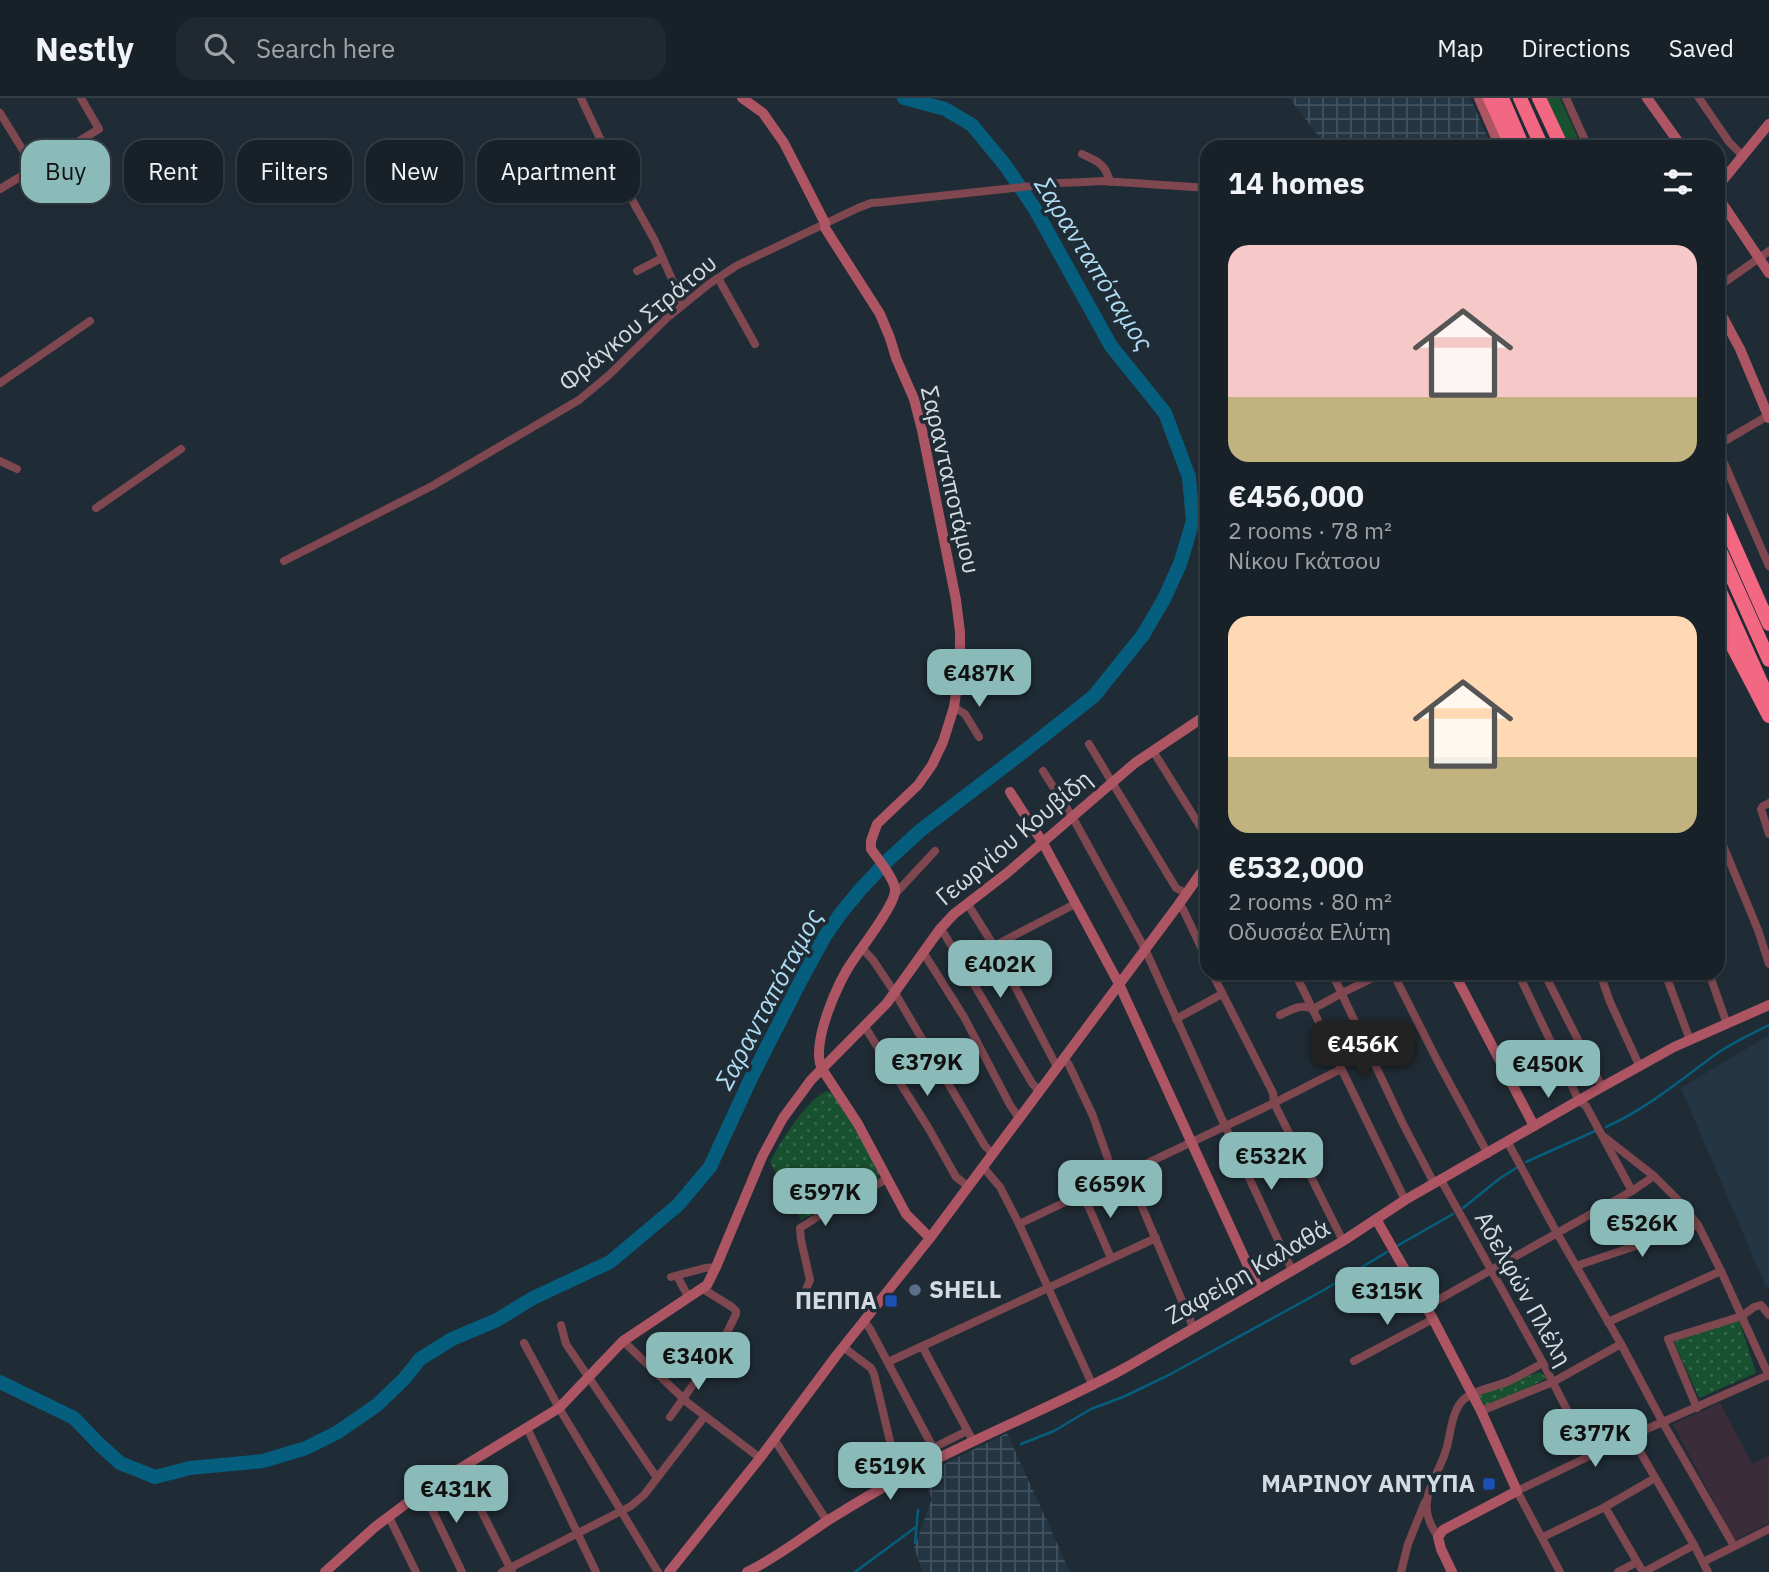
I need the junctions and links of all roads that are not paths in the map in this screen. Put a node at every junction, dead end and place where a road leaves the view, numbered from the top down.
1 (81, 98) edge
2 (582, 98) edge
3 (742, 98) edge
4 (1479, 98) edge
5 (1490, 98) edge
6 (1502, 98) edge
7 (1520, 98) edge
8 (1539, 98) edge
9 (1566, 98) edge
10 (1647, 98) edge
11 (1699, 98) edge
12 (0, 113) edge
13 (1769, 124) edge
14 (81, 140) edge
15 (601, 140) edge
16 (1497, 140) edge
17 (1509, 140) edge
18 (1520, 140) edge
19 (1539, 140) edge
20 (1559, 140) edge
21 (1585, 140) edge
22 (1677, 140) edge
23 (21, 147) edge
24 (1082, 154) dead end
25 (1742, 156) junction
26 (1725, 173) edge
27 (21, 176) edge
28 (1110, 182) junction
29 (1200, 188) edge
30 (0, 189) edge
31 (633, 203) edge
32 (1725, 208) edge
33 (1725, 213) edge
34 (1731, 217) junction
35 (825, 223) junction
36 (1769, 251) edge
37 (662, 258) junction
38 (1759, 258) junction
39 (637, 271) dead end
40 (1769, 273) edge
41 (718, 278) junction
42 (1725, 282) edge
43 (683, 304) junction
44 (90, 321) dead end
45 (1725, 321) edge
46 (755, 344) dead end
47 (0, 383) edge
48 (1769, 416) edge
49 (1725, 443) edge
50 (181, 449) dead end
51 (0, 461) edge
52 (1725, 463) edge
53 (16, 469) dead end
54 (96, 508) dead end
55 (1725, 525) edge
56 (284, 561) dead end
57 (1725, 562) edge
58 (1769, 566) edge
59 (1725, 603) edge
60 (1769, 624) edge
61 (1725, 631) edge
62 (1769, 660) edge
63 (1769, 700) edge
64 (954, 708) junction
65 (1769, 716) edge
66 (1200, 720) edge
67 (979, 737) dead end
68 (1089, 744) dead end
69 (1153, 751) junction
70 (1043, 771) dead end
71 (1113, 782) junction
72 (1010, 792) dead end
73 (1769, 803) edge
74 (1073, 818) junction
75 (1200, 826) edge
76 (1769, 834) edge
77 (1042, 843) junction
78 (935, 851) dead end
79 (1725, 851) edge
80 (1729, 861) junction
81 (1725, 862) edge
82 (1200, 874) edge
83 (1186, 893) junction
84 (895, 894) junction
85 (967, 903) junction
86 (1075, 904) junction
87 (1179, 904) junction
88 (940, 929) junction
89 (1200, 945) edge
90 (994, 946) junction
91 (862, 948) junction
92 (1145, 949) junction
93 (923, 952) junction
94 (1769, 964) edge
95 (1215, 980) edge
96 (1298, 980) edge
97 (1336, 980) edge
98 (1369, 980) edge
99 (1397, 980) edge
100 (1458, 980) edge
101 (1521, 980) edge
102 (1548, 980) edge
103 (1603, 980) edge
104 (1668, 980) edge
105 (1711, 980) edge
106 (1119, 984) junction
107 (895, 993) junction
108 (1342, 993) junction
109 (1222, 994) junction
110 (1769, 1005) edge
111 (1313, 1009) junction
112 (1280, 1015) dead end
113 (1176, 1019) junction
114 (1727, 1024) junction
115 (865, 1027) junction
116 (1690, 1040) junction
117 (1060, 1062) junction
118 (1640, 1067) junction
119 (822, 1069) junction
120 (1341, 1069) junction
121 (1602, 1087) junction
122 (1039, 1091) junction
123 (1578, 1101) junction
124 (1274, 1103) junction
125 (1019, 1118) junction
126 (1225, 1126) junction
127 (1534, 1126) junction
128 (1604, 1137) junction
129 (1507, 1141) junction
130 (1191, 1143) junction
131 (993, 1154) junction
132 (1488, 1154) junction
133 (983, 1167) junction
134 (1128, 1174) junction
135 (1654, 1176) junction
136 (887, 1179) junction
137 (1115, 1179) junction
138 (1437, 1182) junction
139 (969, 1187) junction
140 (1632, 1191) junction
141 (1083, 1195) junction
142 (1405, 1200) junction
143 (1376, 1219) junction
144 (1019, 1224) junction
145 (1698, 1225) junction
146 (1557, 1233) junction
147 (930, 1238) junction
148 (1156, 1238) junction
149 (1343, 1241) junction
150 (1111, 1258) junction
151 (1576, 1266) junction
152 (716, 1267) junction
153 (1490, 1269) junction
154 (1292, 1270) junction
155 (1721, 1270) junction
156 (1048, 1288) junction
157 (703, 1289) junction
158 (1259, 1290) junction
159 (805, 1292) dead end
160 (689, 1298) junction
161 (1427, 1306) junction
162 (1769, 1315) edge
163 (1742, 1316) junction
164 (1433, 1319) junction
165 (864, 1321) junction
166 (1608, 1322) junction
167 (561, 1325) dead end
168 (1194, 1329) junction
169 (623, 1341) junction
170 (524, 1343) dead end
171 (1621, 1343) junction
172 (922, 1346) junction
173 (844, 1347) junction
174 (1354, 1361) dead end
175 (888, 1362) junction
176 (1543, 1363) junction
177 (1769, 1376) edge
178 (588, 1378) junction
179 (1553, 1382) junction
180 (1093, 1386) junction
181 (1472, 1394) junction
182 (683, 1398) junction
183 (559, 1408) junction
184 (1697, 1408) junction
185 (1481, 1411) junction
186 (705, 1416) junction
187 (670, 1418) dead end
188 (1662, 1423) junction
189 (527, 1429) junction
190 (970, 1436) junction
191 (1631, 1436) junction
192 (774, 1439) junction
193 (936, 1452) junction
194 (1590, 1455) junction
195 (760, 1458) junction
196 (460, 1468) junction
197 (657, 1478) junction
198 (1655, 1478) junction
199 (899, 1479) junction
200 (423, 1491) junction
201 (1517, 1491) junction
202 (1427, 1500) junction
203 (1605, 1507) junction
204 (621, 1511) junction
205 (389, 1517) junction
206 (827, 1521) junction
207 (1769, 1529) edge
208 (578, 1533) junction
209 (1438, 1537) junction
210 (1543, 1537) junction
211 (1694, 1545) junction
212 (1734, 1546) junction
213 (1637, 1562) junction
214 (1703, 1562) junction
215 (508, 1571) edge
216 (325, 1572) edge
217 (416, 1572) edge
218 (462, 1572) edge
219 (596, 1572) edge
220 (658, 1572) edge
221 (669, 1572) edge
222 (747, 1572) edge
223 (1401, 1572) edge
224 (1452, 1572) edge
225 (1560, 1572) edge
226 (1618, 1572) edge
227 (1643, 1572) edge
228 (1707, 1572) edge

1 - 14 street
2 - 15 street
3 - 35 street, Σαρανταποτάμου
4 - 16 street
5 - 17 highway
6 - 18 highway
7 - 19 highway
8 - 20 highway
9 - 21 street
10 - 22 street
11 - 25 street
12 - 23 street
13 - 25 street
24 - 28 street
25 - 26 street
27 - 30 street
28 - 29 street, Φράγκου Στράτου
28 - 35 street, Φράγκου Στράτου
31 - 37 street
32 - 34 street
33 - 34 street
34 - 38 street
35 - 41 street, Φράγκου Στράτου
35 - 64 street, Σαρανταποτάμου
36 - 38 street
37 - 39 street
37 - 43 street
38 - 40 street
38 - 42 street
41 - 43 street, Φράγκου Στράτου
41 - 46 street
43 - 56 street, Φράγκου Στράτου
44 - 47 street
45 - 48 street
48 - 49 street
50 - 54 street
51 - 53 street
52 - 58 street
55 - 60 highway
57 - 62 highway
59 - 63 highway
61 - 65 highway
64 - 67 street
64 - 84 street, Σαρανταποτάμου
66 - 69 street, Γεωργίου Κουβίδη
68 - 71 street
69 - 71 street, Γεωργίου Κουβίδη
69 - 75 street
70 - 74 street
71 - 74 street, Γεωργίου Κουβίδη
71 - 83 street
72 - 77 street
73 - 76 street
74 - 77 street, Γεωργίου Κουβίδη
74 - 92 street
77 - 85 street, Γεωργίου Κουβίδη
77 - 86 street
78 - 84 street
79 - 80 street
80 - 81 street
80 - 94 street
82 - 83 street
83 - 87 street
84 - 91 street
85 - 88 street, Γεωργίου Κουβίδη
85 - 90 street
86 - 90 street
86 - 106 street
87 - 89 street
87 - 92 street
88 - 93 street, Γεωργίου Κουβίδη
88 - 122 street
90 - 117 street
91 - 107 street
91 - 119 street
92 - 106 street
92 - 113 street
93 - 107 street, Γεωργίου Κουβίδη
93 - 125 street
95 - 109 street
96 - 111 street
97 - 108 street, Αδελφών Πλέλη
98 - 108 street
99 - 132 street
100 - 127 street
101 - 123 street
102 - 121 street
103 - 118 street
104 - 116 street
105 - 114 street
106 - 117 street
106 - 130 street
107 - 115 street, Γεωργίου Κουβίδη
107 - 131 street
108 - 111 street
108 - 138 street, Αδελφών Πλέλη
109 - 113 street
109 - 124 street
110 - 114 street, Ζαφείρη Καλαθά
111 - 112 street
111 - 120 street
113 - 126 street
114 - 116 street, Ζαφείρη Καλαθά
115 - 119 street, Γεωργίου Κουβίδη
115 - 139 street
116 - 118 street, Ζαφείρη Καλαθά
117 - 122 street
117 - 137 street
118 - 121 street, Ζαφείρη Καλαθά
119 - 136 street
119 - 152 street, Γεωργίου Κουβίδη
120 - 124 street
120 - 142 street
121 - 123 street, Ζαφείρη Καλαθά
122 - 125 street
123 - 127 street, Ζαφείρη Καλαθά
123 - 128 street
124 - 126 street
124 - 149 street
125 - 131 street
126 - 130 street
126 - 154 street
127 - 129 street, Ζαφείρη Καλαθά
128 - 135 street
128 - 140 street
129 - 132 street, Ζαφείρη Καλαθά
129 - 146 street
130 - 134 street
130 - 158 street
131 - 133 street
132 - 138 street, Ζαφείρη Καλαθά
133 - 139 street
133 - 144 street
134 - 137 street
134 - 148 street
135 - 140 street
135 - 145 street
136 - 147 street
136 - 159 street
137 - 141 street
138 - 142 street, Ζαφείρη Καλαθά
138 - 153 street, Αδελφών Πλέλη
139 - 147 street
140 - 146 street
141 - 144 street
141 - 150 street
142 - 143 street, Ζαφείρη Καλαθά
143 - 149 street, Ζαφείρη Καλαθά
143 - 161 street
144 - 156 street
145 - 151 street
145 - 155 street
146 - 151 street
146 - 153 street
147 - 165 street
148 - 150 street
148 - 168 street
149 - 154 street, Ζαφείρη Καλαθά
150 - 156 street
151 - 166 street
152 - 157 street, Γεωργίου Κουβίδη
152 - 160 street
153 - 161 street
153 - 176 street, Αδελφών Πλέλη
154 - 158 street, Ζαφείρη Καλαθά
155 - 163 street
155 - 166 street
156 - 172 street
156 - 180 street
157 - 160 street, Γεωργίου Κουβίδη
157 - 182 street
158 - 168 street, Ζαφείρη Καλαθά
160 - 169 street, Γεωργίου Κουβίδη
161 - 164 street
162 - 163 street
163 - 177 street
163 - 184 street
164 - 174 street
164 - 181 street
165 - 173 street
165 - 175 street
166 - 171 street
167 - 178 street
168 - 180 street, Ζαφείρη Καλαθά
169 - 178 street, Γεωργίου Κουβίδη
169 - 182 street
170 - 183 street
171 - 179 street
171 - 188 street
172 - 175 street
172 - 190 street
173 - 192 street
173 - 199 street
175 - 193 street
176 - 179 street, Αδελφών Πλέλη
176 - 181 street
177 - 184 street
178 - 183 street, Γεωργίου Κουβίδη
178 - 197 street
179 - 185 street
179 - 194 street, Αδελφών Πλέλη
180 - 190 street, Ζαφείρη Καλαθά
181 - 185 street
181 - 202 street
182 - 186 street
182 - 187 street
183 - 189 street, Γεωργίου Κουβίδη
183 - 204 street
184 - 188 street
185 - 201 street
186 - 195 street
186 - 197 street
188 - 191 street
188 - 212 street
189 - 196 street, Γεωργίου Κουβίδη
189 - 208 street
190 - 193 street, Ζαφείρη Καλαθά
191 - 194 street
191 - 198 street
192 - 195 street
192 - 206 street
193 - 199 street, Ζαφείρη Καλαθά
194 - 201 street
195 - 221 street
196 - 200 street, Γεωργίου Κουβίδη
196 - 215 street
197 - 204 street
198 - 203 street
198 - 211 street
199 - 206 street, Ζαφείρη Καλαθά
200 - 205 street, Γεωργίου Κουβίδη
200 - 218 street
201 - 209 street
201 - 210 street
202 - 209 street
202 - 223 street
203 - 210 street
203 - 213 street
204 - 208 street
204 - 220 street
205 - 216 street, Γεωργίου Κουβίδη
205 - 217 street
206 - 222 street, Ζαφείρη Καλαθά
207 - 212 street
208 - 215 street
208 - 219 street
209 - 224 street
210 - 225 street
211 - 214 street
211 - 227 street
212 - 214 street
213 - 226 street
213 - 227 street
214 - 228 street

